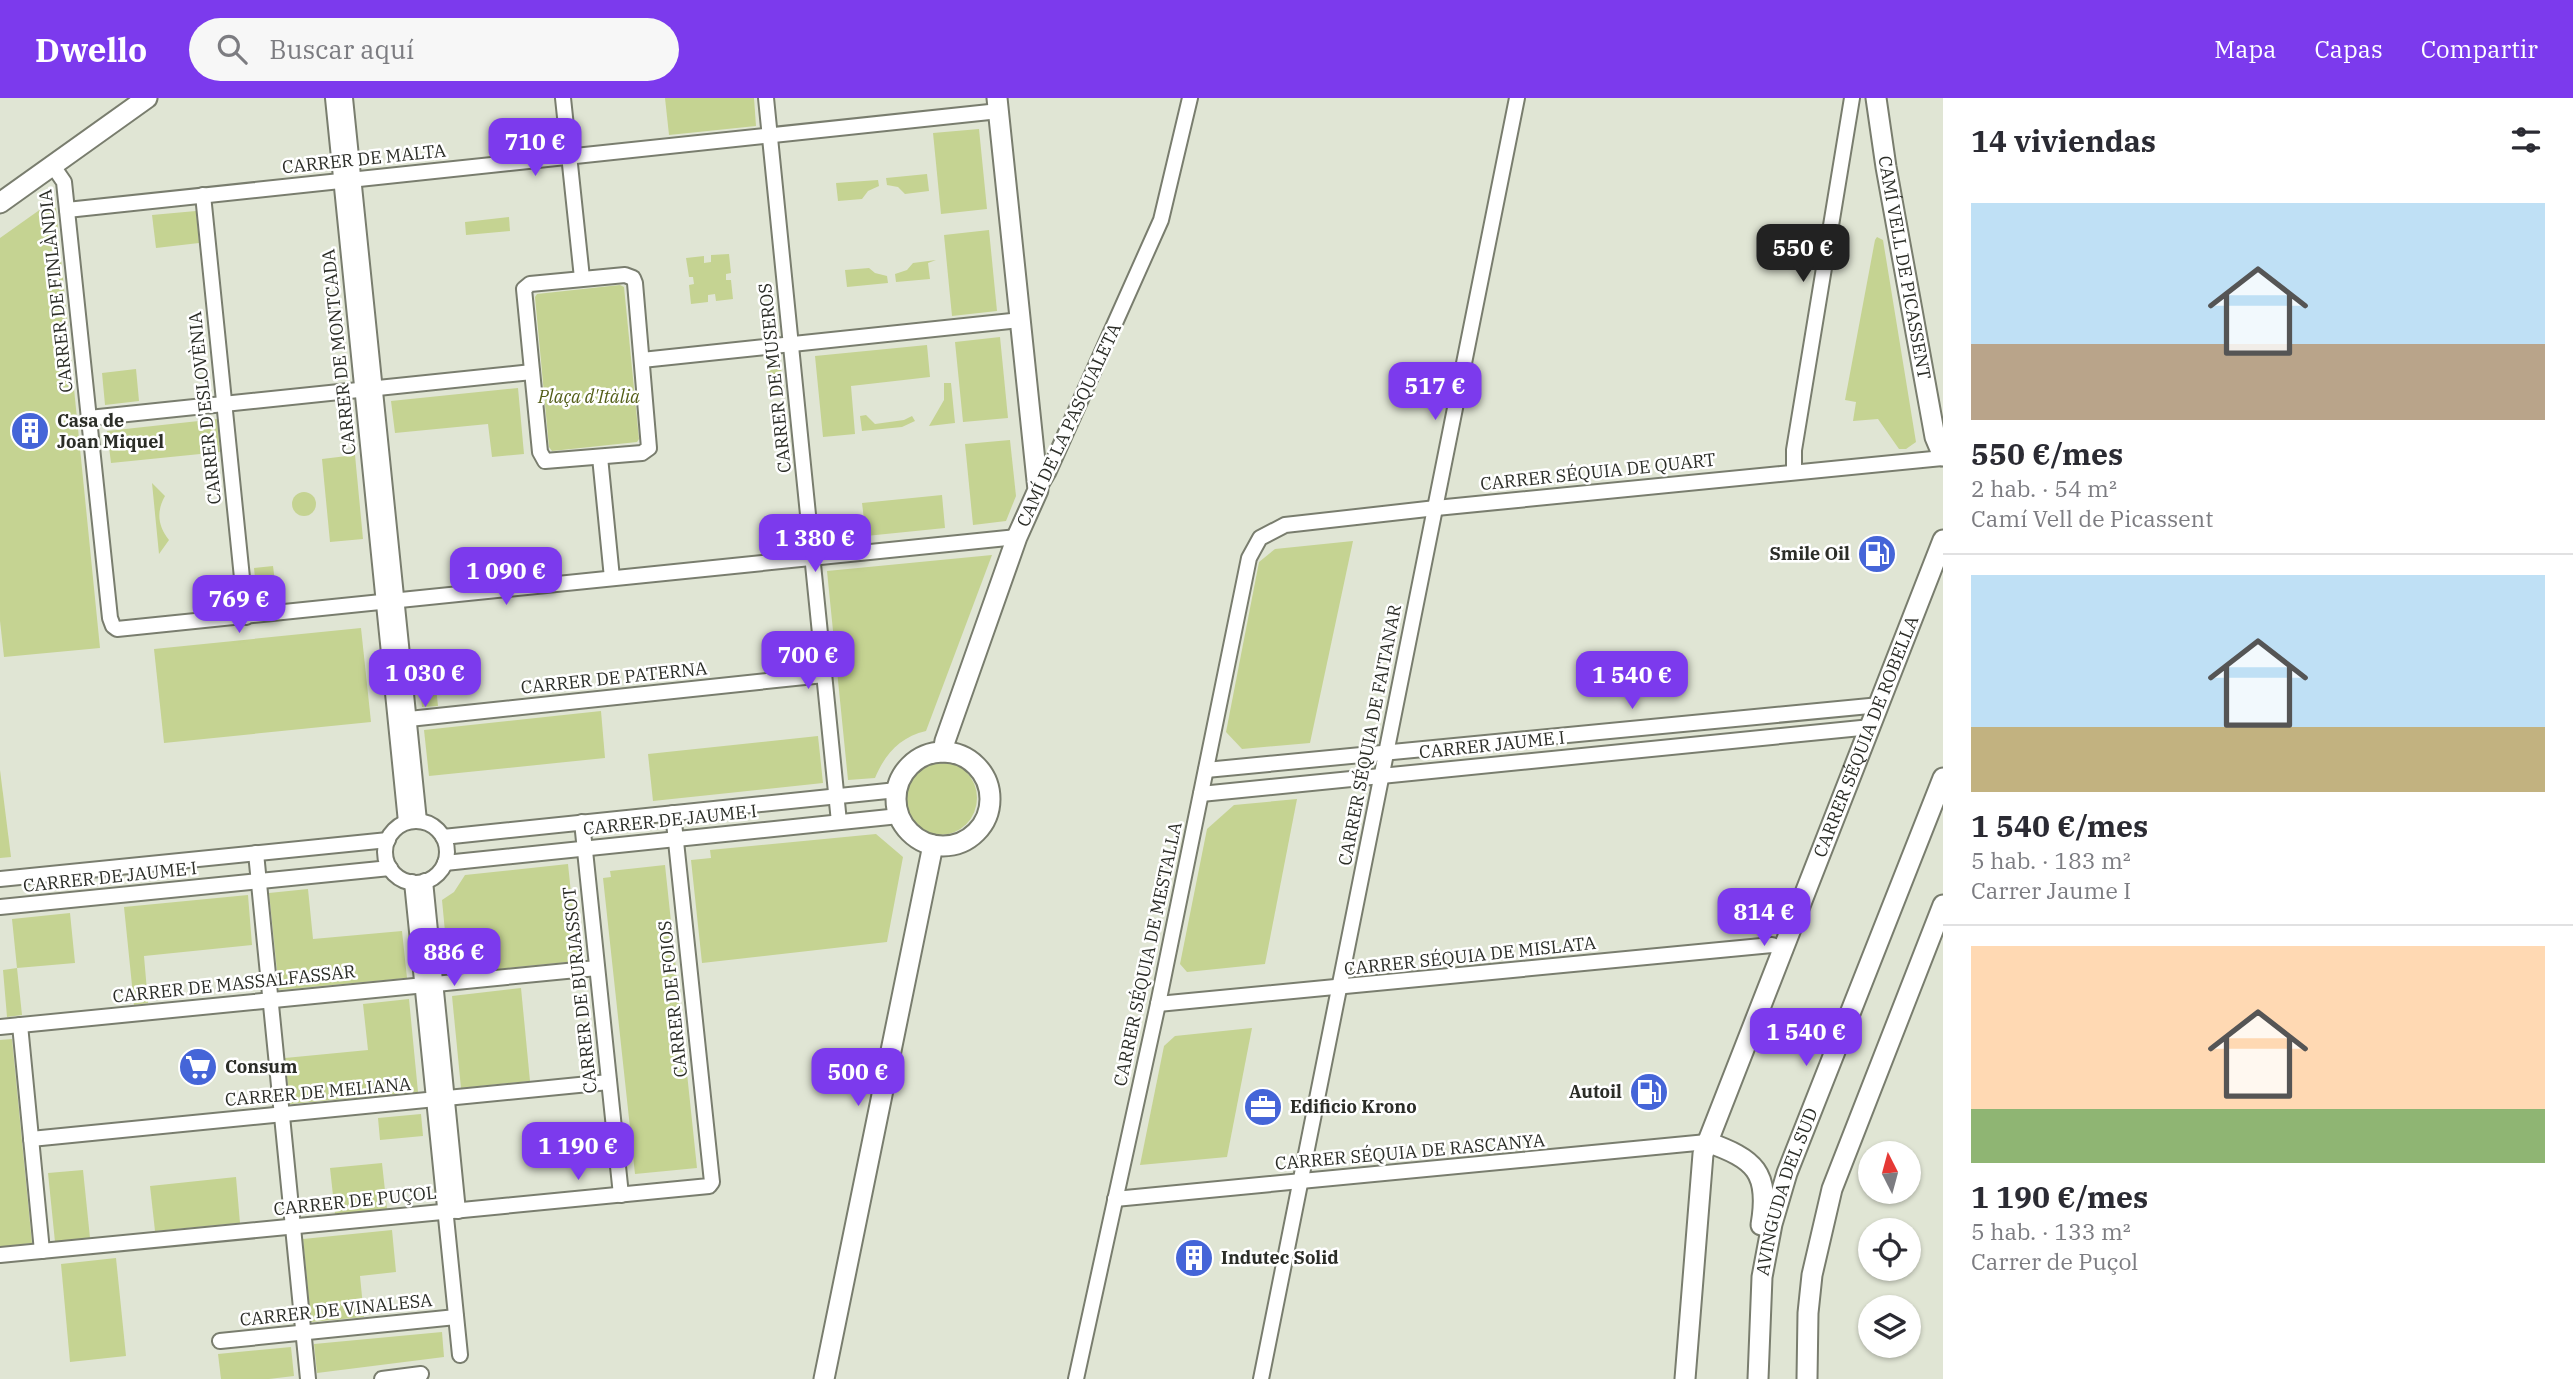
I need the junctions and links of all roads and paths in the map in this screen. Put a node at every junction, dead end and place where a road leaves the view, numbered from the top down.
1 (147, 98) edge
2 (332, 98) edge
3 (345, 98) edge
4 (563, 98) edge
5 (766, 98) edge
6 (1190, 98) edge
7 (1517, 98) edge
8 (1852, 98) edge
9 (1876, 98) edge
10 (998, 105) edge
11 (1849, 117) junction
12 (1879, 119) junction
13 (769, 135) junction
14 (569, 157) junction
15 (52, 166) junction
16 (347, 180) junction
17 (203, 195) junction
18 (0, 204) edge
19 (67, 210) junction
20 (582, 278) junction
21 (1020, 320) junction
22 (791, 344) junction
23 (642, 360) junction
24 (532, 372) junction
25 (369, 389) junction
26 (224, 404) junction
27 (89, 418) junction
28 (600, 457) junction
29 (1943, 457) edge
30 (1794, 471) junction
31 (1038, 490) junction
32 (1436, 508) junction
33 (1017, 537) junction
34 (1259, 538) joint
35 (1943, 540) edge
36 (812, 557) junction
37 (612, 578) junction
38 (390, 602) junction
39 (246, 617) junction
40 (824, 675) junction
41 (1880, 705) junction
42 (409, 719) junction
43 (1871, 727) junction
44 (943, 752) junction
45 (1387, 752) junction
46 (1206, 770) junction
47 (1382, 776) junction
48 (1943, 778) edge
49 (897, 790) junction
50 (1201, 794) junction
51 (837, 796) junction
52 (673, 813) junction
53 (899, 816) junction
54 (413, 822) junction
55 (582, 822) junction
56 (839, 822) junction
57 (443, 836) junction
58 (676, 839) junction
59 (388, 841) junction
60 (933, 845) junction
61 (584, 848) junction
62 (256, 853) junction
63 (445, 863) junction
64 (390, 868) junction
65 (0, 879) edge
66 (259, 882) junction
67 (419, 882) junction
68 (1943, 905) edge
69 (0, 907) edge
70 (1785, 950) junction
71 (597, 968) junction
72 (429, 984) junction
73 (1339, 988) junction
74 (270, 1001) junction
75 (1158, 1004) junction
76 (20, 1025) junction
77 (0, 1027) edge
78 (609, 1082) junction
79 (440, 1099) junction
80 (282, 1115) junction
81 (31, 1139) junction
82 (1707, 1142) junction
83 (1301, 1181) junction
84 (712, 1182) joint
85 (621, 1195) junction
86 (1115, 1199) junction
87 (452, 1211) junction
88 (293, 1227) junction
89 (42, 1251) junction
90 (0, 1255) edge
91 (1762, 1277) junction
92 (456, 1317) junction
93 (303, 1332) junction
94 (220, 1341) dead end
95 (460, 1355) dead end
96 (421, 1374) dead end
97 (308, 1379) edge
98 (382, 1379) edge
99 (824, 1379) edge
100 (1076, 1379) edge
101 (1261, 1379) edge
102 (1685, 1379) edge
103 (1758, 1379) edge
104 (1807, 1379) edge

1 - 15 street
2 - 16 street, CARRER DE MONTCADA
3 - 16 street, CARRER DE MONTCADA
4 - 14 street
5 - 13 street, CARRER DE MUSEROS
6 - 31 street, CAMÍ DE LA PASQUALETA
7 - 32 street, CARRER SÉQUIA DE FAITANAR
8 - 11 street
9 - 12 street, CAMÍ VELL DE PICASSENT
10 - 13 street, CARRER DE MALTA
10 - 21 street
11 - 12 street
11 - 30 street
12 - 29 street, CAMÍ VELL DE PICASSENT
13 - 14 street, CARRER DE MALTA
13 - 22 street, CARRER DE MUSEROS
14 - 16 street, CARRER DE MALTA
14 - 20 street
15 - 18 street
15 - 19 street, CARRER DE FINLÀNDIA
16 - 17 street, CARRER DE MALTA
16 - 25 street, CARRER DE MONTCADA
17 - 19 street, CARRER DE MALTA
17 - 26 street, CARRER D'ESLOVÈNIA
19 - 27 street, CARRER DE FINLÀNDIA
20 - 23 street
20 - 24 street
21 - 22 street
21 - 31 street
22 - 23 street
22 - 36 street, CARRER DE MUSEROS
23 - 28 street
24 - 25 street
24 - 28 street
25 - 26 street
25 - 38 street, CARRER DE MONTCADA
26 - 27 street
26 - 39 street, CARRER D'ESLOVÈNIA
27 - 39 street, CARRER DE FINLÀNDIA
28 - 37 street
29 - 30 street, CARRER SÉQUIA DE QUART
30 - 32 street, CARRER SÉQUIA DE QUART
31 - 33 street, CAMÍ DE LA PASQUALETA
32 - 34 street, CARRER SÉQUIA DE QUART
32 - 45 street, CARRER SÉQUIA DE FAITANAR
33 - 36 street
33 - 44 street, CAMÍ DE LA PASQUALETA
34 - 46 street, CARRER SÉQUIA DE MESTALLA
35 - 41 street, CARRER SÉQUIA DE ROBELLA
36 - 37 street
36 - 40 street, CARRER DE MUSEROS
37 - 38 street
38 - 39 street
38 - 42 street
38 - 54 street
40 - 42 street, CARRER DE PATERNA
40 - 51 street, CARRER DE MUSEROS
41 - 43 street, CARRER SÉQUIA DE ROBELLA
41 - 45 street, CARRER JAUME I
42 - 54 street
43 - 47 street, CARRER JAUME I
43 - 70 street, CARRER SÉQUIA DE ROBELLA
44 - 49 street
44 - 60 street
45 - 46 street, CARRER JAUME I
45 - 47 street, CARRER SÉQUIA DE FAITANAR
46 - 50 street, CARRER SÉQUIA DE MESTALLA
47 - 50 street, CARRER JAUME I
47 - 73 street, CARRER SÉQUIA DE FAITANAR
48 - 91 street, AVINGUDA DEL SUD
49 - 51 street, CARRER DE JAUME I
49 - 53 street
50 - 75 street, CARRER SÉQUIA DE MESTALLA
51 - 52 street, CARRER DE JAUME I
51 - 56 street, CARRER DE MUSEROS
52 - 55 street, CARRER DE JAUME I
52 - 58 street, CARRER DE FOIOS
53 - 56 street, CARRER DE JAUME I
53 - 60 street
54 - 57 street
54 - 59 street
55 - 57 street, CARRER DE JAUME I
55 - 61 street, CARRER DE BURJASSOT
56 - 58 street, CARRER DE JAUME I
57 - 63 street
58 - 61 street, CARRER DE JAUME I
58 - 84 street, CARRER DE FOIOS
59 - 62 street, CARRER DE JAUME I
59 - 64 street
60 - 99 street
61 - 63 street, CARRER DE JAUME I
61 - 71 street, CARRER DE BURJASSOT
62 - 65 street, CARRER DE JAUME I
62 - 66 street
63 - 67 street
64 - 66 street, CARRER DE JAUME I
64 - 67 street
66 - 69 street, CARRER DE JAUME I
66 - 74 street
67 - 72 street
68 - 104 street
70 - 73 street, CARRER SÉQUIA DE MISLATA
70 - 82 street, CARRER SÉQUIA DE ROBELLA
71 - 72 street, CARRER DE MASSALFASSAR
71 - 78 street, CARRER DE BURJASSOT
72 - 74 street, CARRER DE MASSALFASSAR
72 - 79 street
73 - 75 street, CARRER SÉQUIA DE MISLATA
73 - 83 street, CARRER SÉQUIA DE FAITANAR
74 - 76 street, CARRER DE MASSALFASSAR
74 - 80 street
75 - 86 street, CARRER SÉQUIA DE MESTALLA
76 - 77 street, CARRER DE MASSALFASSAR
76 - 81 street
78 - 79 street, CARRER DE MELIANA
78 - 85 street, CARRER DE BURJASSOT
79 - 80 street, CARRER DE MELIANA
79 - 87 street
80 - 81 street, CARRER DE MELIANA
80 - 88 street
81 - 89 street
82 - 83 street, CARRER SÉQUIA DE RASCANYA
82 - 91 street
82 - 102 street, CARRER SÉQUIA DE ROBELLA
83 - 86 street, CARRER SÉQUIA DE RASCANYA
83 - 101 street, CARRER SÉQUIA DE FAITANAR
84 - 85 street, CARRER DE PUÇOL
85 - 87 street, CARRER DE PUÇOL
86 - 100 street, CARRER SÉQUIA DE MESTALLA
87 - 88 street, CARRER DE PUÇOL
87 - 92 street
88 - 89 street, CARRER DE PUÇOL
88 - 93 street
89 - 90 street, CARRER DE PUÇOL
91 - 103 street, AVINGUDA DEL SUD
92 - 93 street, CARRER DE VINALESA
92 - 95 street
93 - 94 street, CARRER DE VINALESA
93 - 97 street
96 - 98 street

